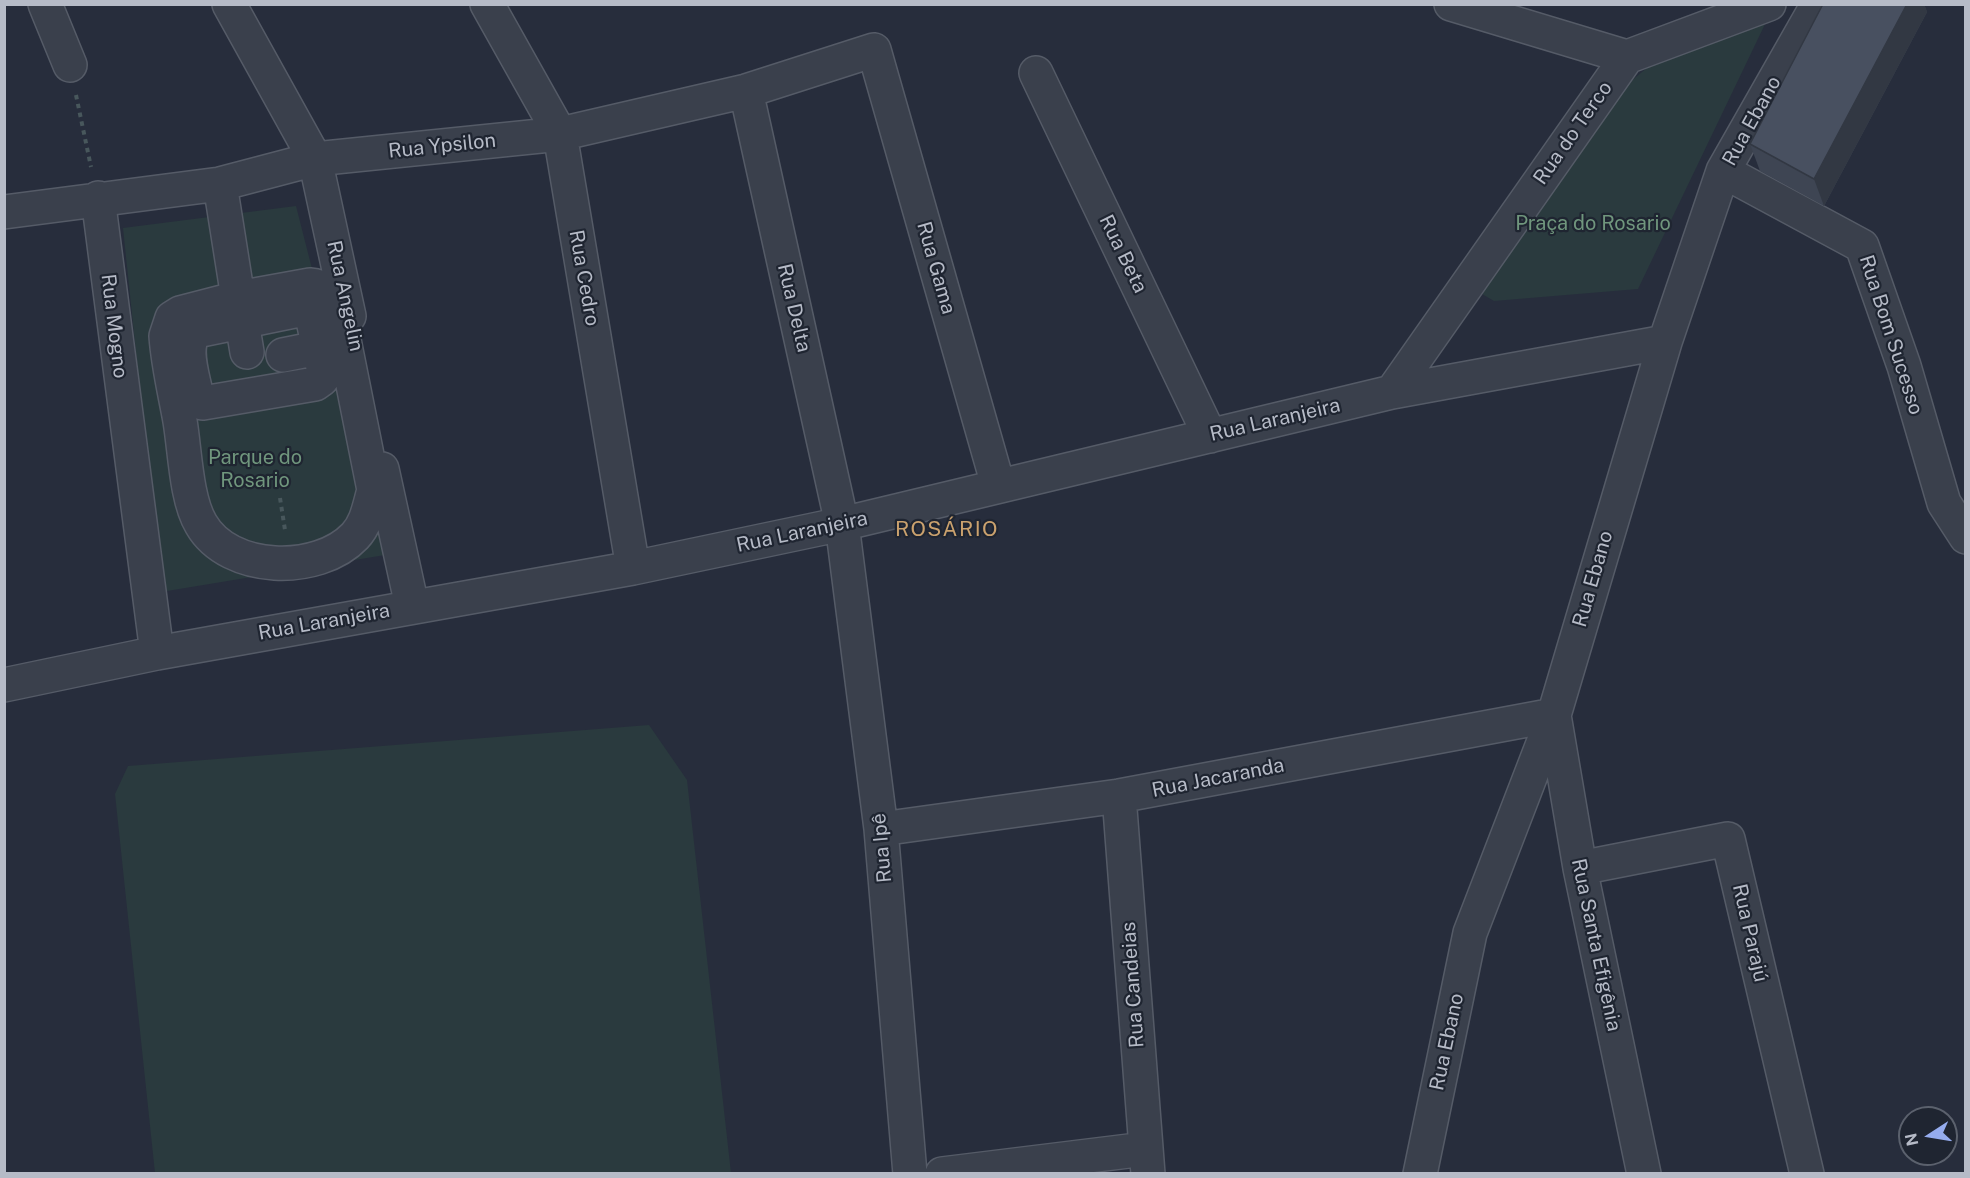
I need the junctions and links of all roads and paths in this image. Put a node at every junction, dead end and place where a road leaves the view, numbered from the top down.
1 (45, 4) edge
2 (229, 4) edge
3 (487, 4) edge
4 (1451, 4) edge
5 (1769, 4) edge
6 (1818, 4) edge
7 (874, 50) joint
8 (1627, 57) junction
9 (70, 65) joint
10 (1036, 73) dead end
11 (746, 91) junction
12 (560, 134) junction
13 (315, 159) junction
14 (1724, 171) junction
15 (220, 184) junction
16 (98, 198) junction
17 (4, 212) edge
18 (1665, 342) junction
19 (247, 348) junction
20 (318, 348) junction
21 (283, 355) dead end
22 (1392, 392) junction
23 (1210, 436) junction
24 (998, 485) junction
25 (842, 524) junction
26 (1965, 537) edge
27 (633, 568) junction
28 (412, 606) junction
29 (157, 653) junction
30 (4, 685) edge
31 (1554, 715) junction
32 (1119, 796) junction
33 (881, 829) junction
34 (1580, 868) junction
35 (1146, 1161) edge
36 (909, 1173) edge
37 (942, 1173) edge
38 (1420, 1173) edge
39 (1644, 1173) edge
40 (1807, 1173) edge

1 - 9 street
2 - 13 street, Rua Angelin
3 - 12 street, Rua Cedro
4 - 8 street
5 - 8 street
6 - 14 street, Rua Ebano
7 - 11 street, Rua Ypsilon
7 - 24 street, Rua Gama
8 - 22 street, Rua do Terco
9 - 16 path
10 - 23 street, Rua Beta
11 - 12 street, Rua Ypsilon
11 - 25 street, Rua Delta
12 - 13 street, Rua Ypsilon
12 - 27 street, Rua Cedro
13 - 15 street, Rua Ypsilon
13 - 28 street, Rua Angelin
14 - 18 street, Rua Ebano
14 - 26 street, Rua Bom Sucesso
15 - 16 street, Rua Ypsilon
15 - 19 street
16 - 17 street, Rua Ypsilon
16 - 29 street, Rua Mogno
18 - 22 street, Rua Laranjeira
18 - 31 street, Rua Ebano
19 - 19 street
19 - 19 street
19 - 20 street
19 - 20 street
20 - 21 street
22 - 23 street, Rua Laranjeira
23 - 24 street, Rua Laranjeira
24 - 25 street, Rua Laranjeira
25 - 27 street, Rua Laranjeira
25 - 33 street, Rua Ipê
27 - 28 street, Rua Laranjeira
28 - 29 street, Rua Laranjeira
29 - 30 street, Rua Laranjeira
31 - 32 street, Rua Jacaranda
31 - 34 street, Rua Santa Efigênia
31 - 38 street, Rua Ebano
32 - 33 street, Rua Jacaranda
32 - 35 street, Rua Candeias
33 - 36 street, Rua Ipê
34 - 39 street, Rua Santa Efigênia
34 - 40 street, Rua Parajú
35 - 37 street

